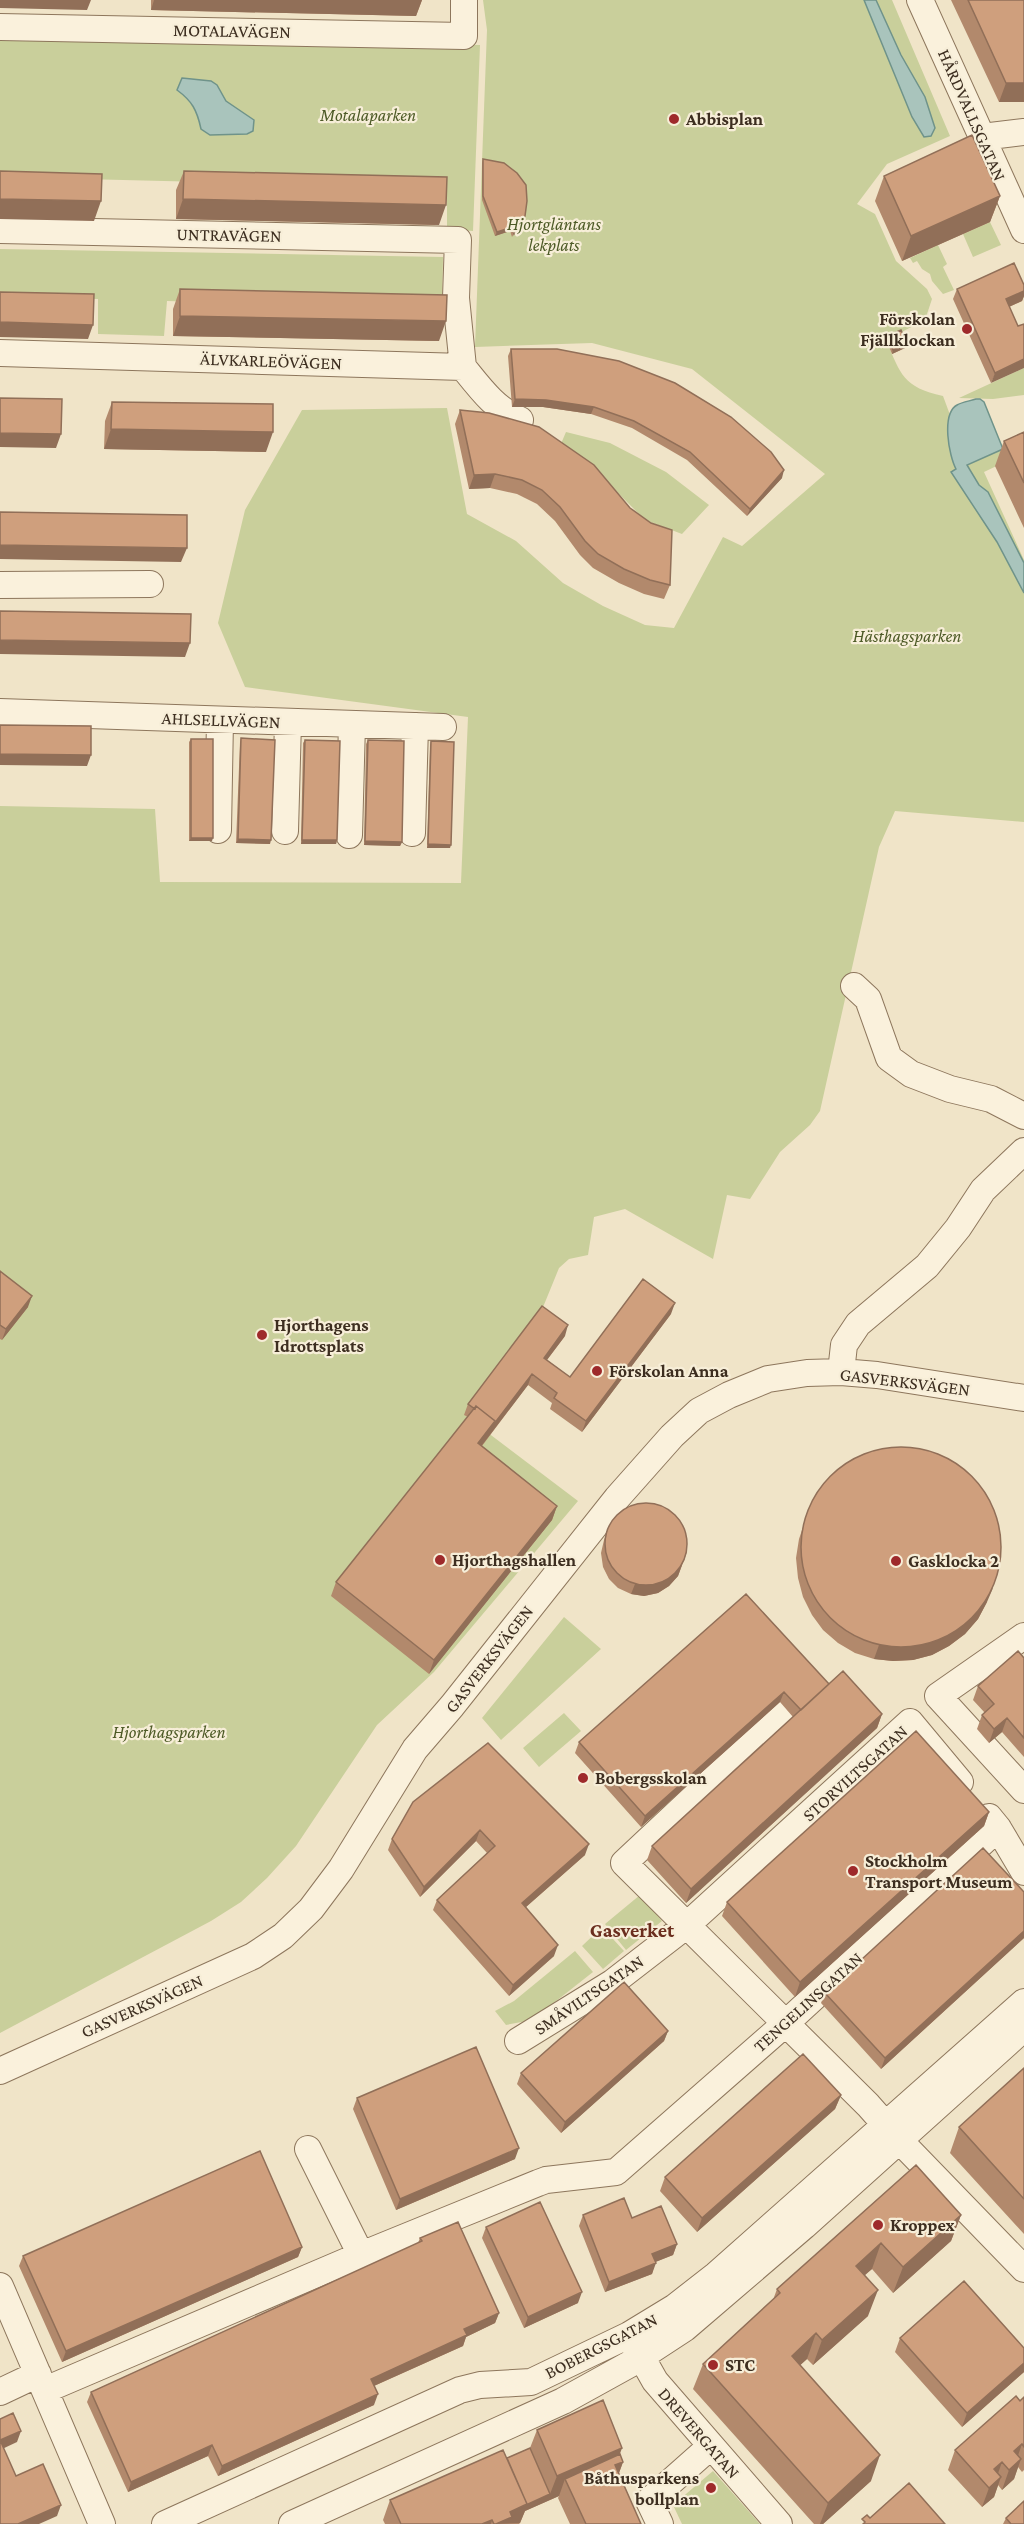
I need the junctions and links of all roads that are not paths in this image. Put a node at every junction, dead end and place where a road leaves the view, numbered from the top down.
1 (464, 0) edge
2 (920, 0) edge
3 (0, 27) edge
4 (1024, 132) edge
5 (982, 138) junction
6 (0, 230) edge
7 (1024, 230) edge
8 (0, 353) edge
9 (463, 367) junction
10 (520, 420) edge
11 (150, 584) dead end
12 (0, 585) edge
13 (0, 712) edge
14 (220, 720) junction
15 (288, 722) junction
16 (352, 724) junction
17 (415, 726) junction
18 (443, 727) dead end
19 (219, 831) dead end
20 (285, 831) dead end
21 (412, 833) dead end
22 (349, 835) dead end
23 (855, 986) dead end
24 (1024, 1116) edge
25 (1024, 1151) edge
26 (841, 1372) junction
27 (1024, 1398) edge
28 (1024, 1636) edge
29 (785, 1712) edge
30 (1024, 1790) edge
31 (998, 1828) junction
32 (1024, 1872) edge
33 (687, 1925) junction
34 (1024, 2002) edge
35 (786, 2023) junction
36 (1024, 2028) edge
37 (518, 2041) dead end
38 (0, 2071) edge
39 (893, 2133) junction
40 (308, 2149) dead end
41 (361, 2255) junction
42 (1024, 2269) edge
43 (0, 2286) edge
44 (635, 2346) junction
45 (41, 2382) junction
46 (0, 2392) edge
47 (711, 2446) junction
48 (335, 2516) edge
49 (102, 2524) edge
50 (165, 2524) edge
51 (292, 2524) edge
52 (660, 2524) edge
53 (779, 2524) edge

1 - 3 street, MOTALAVÄGEN
2 - 5 street, HÅRDVALLSGATAN
4 - 5 street
5 - 7 street, HÅRDVALLSGATAN
6 - 9 street, UNTRAVÄGEN
8 - 9 street, ÄLVKARLEÖVÄGEN
9 - 10 street
11 - 12 street
13 - 14 street, AHLSELLVÄGEN
14 - 15 street, AHLSELLVÄGEN
14 - 19 street
15 - 16 street, AHLSELLVÄGEN
15 - 20 street
16 - 17 street, AHLSELLVÄGEN
16 - 22 street
17 - 18 street, AHLSELLVÄGEN
17 - 21 street
23 - 24 street
25 - 26 street
26 - 27 street, GASVERKSVÄGEN
26 - 38 street, GASVERKSVÄGEN
28 - 30 street
29 - 33 street
31 - 32 street, STORVILTSGATAN
31 - 33 street, STORVILTSGATAN
31 - 35 street, TENGELINSGATAN
33 - 35 street
33 - 37 street, SMÅVILTSGATAN
34 - 39 street, BOBERGSGATAN
35 - 39 street
35 - 41 street, TENGELINSGATAN
36 - 39 street, BOBERGSGATAN
39 - 42 street
39 - 44 street, BOBERGSGATAN
40 - 41 street
41 - 45 street
43 - 45 street
44 - 47 street, DREVERGATAN
44 - 48 street, BOBERGSGATAN
44 - 50 street, BOBERGSGATAN
45 - 46 street
45 - 49 street
47 - 52 street
47 - 53 street, DREVERGATAN
48 - 51 street, BOBERGSGATAN

